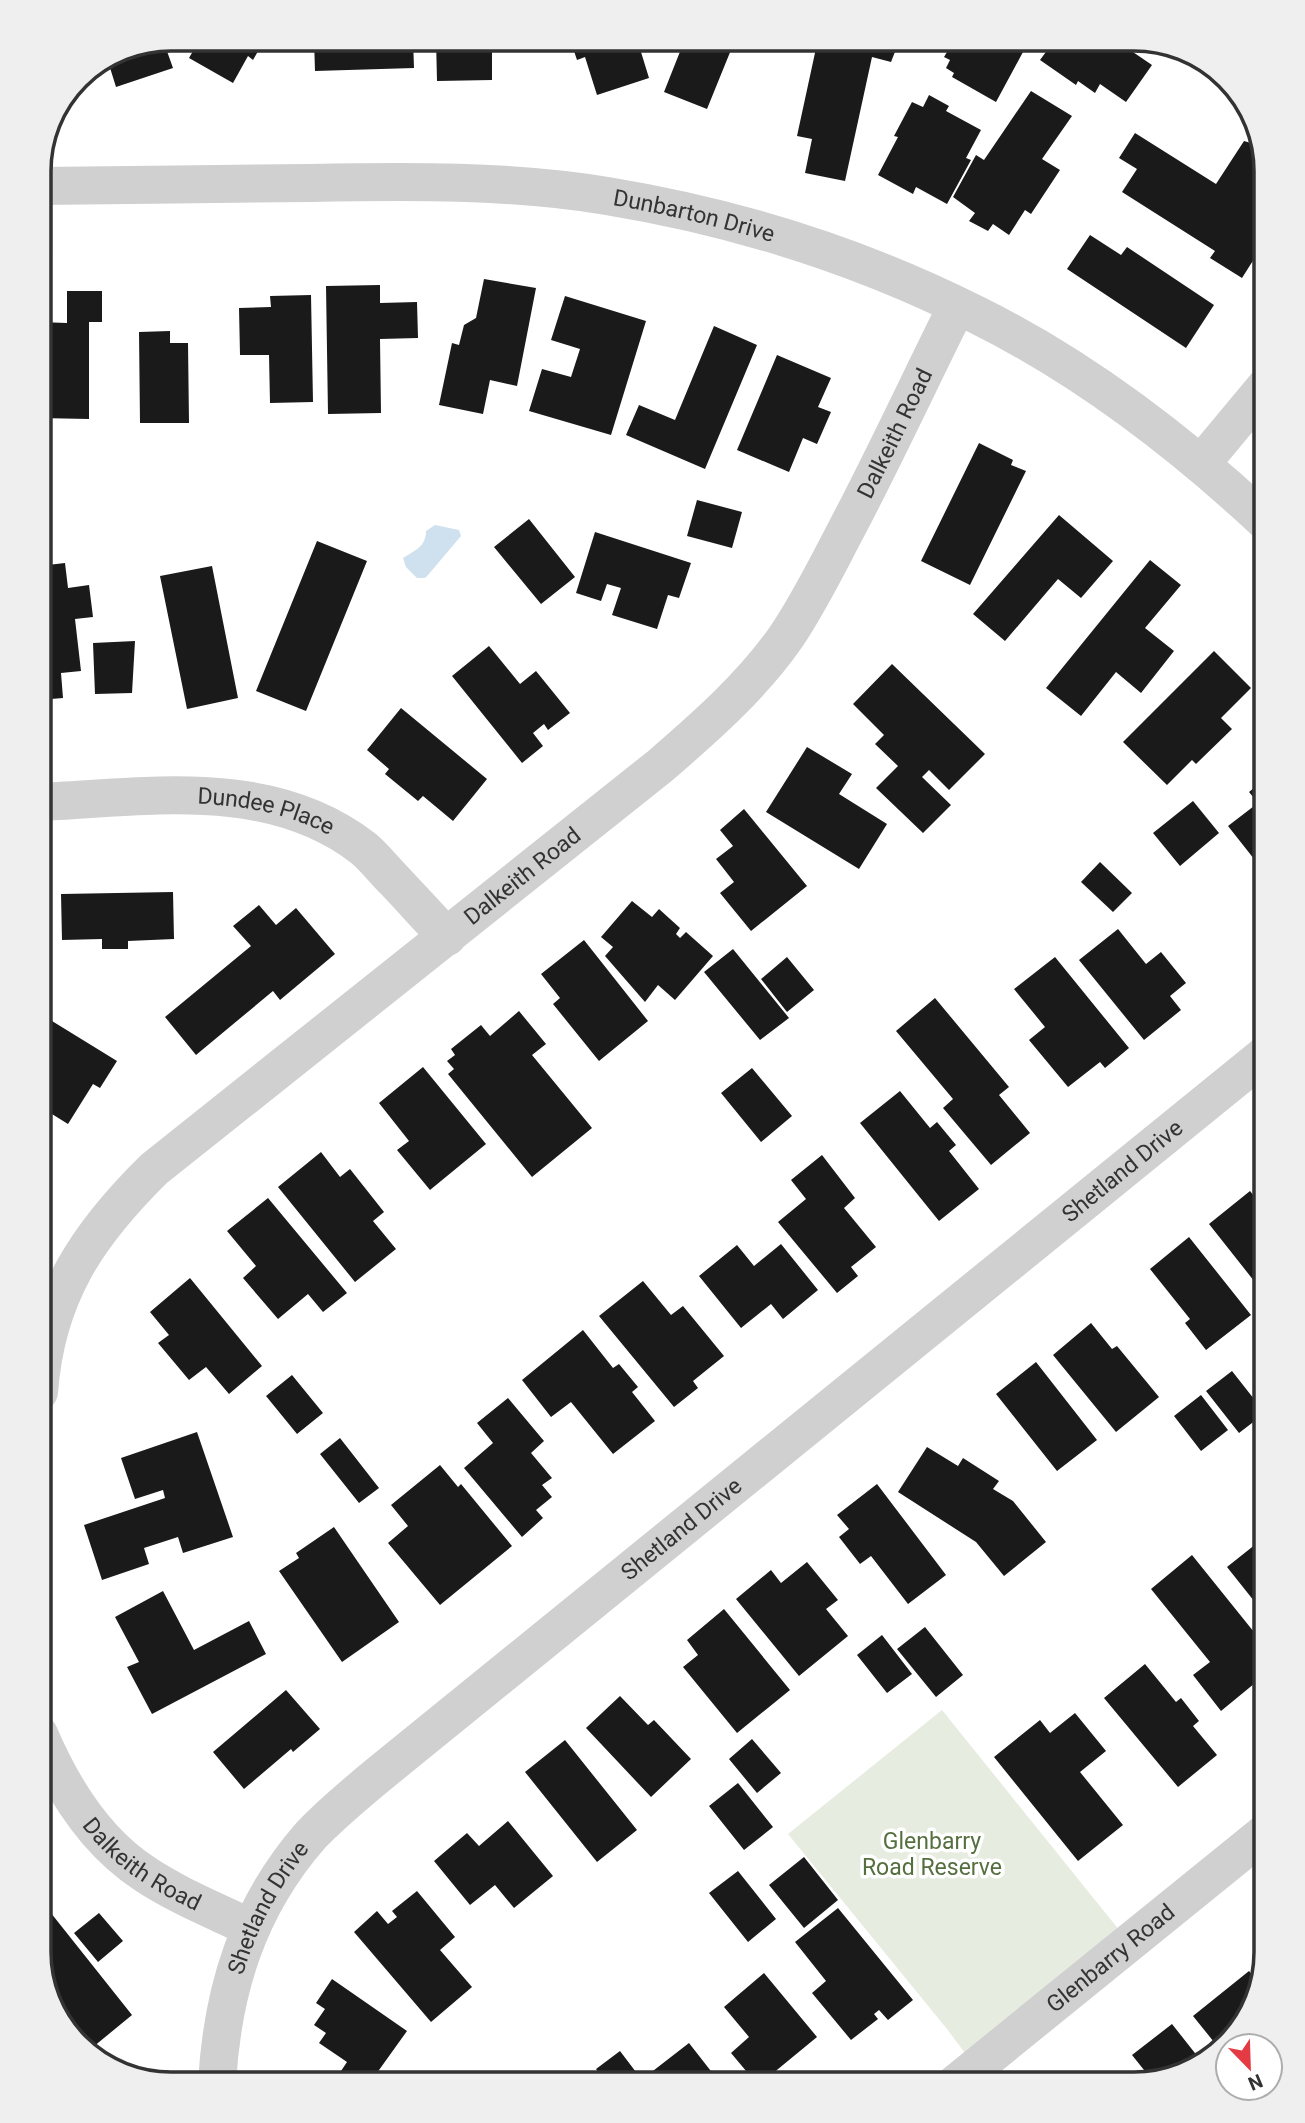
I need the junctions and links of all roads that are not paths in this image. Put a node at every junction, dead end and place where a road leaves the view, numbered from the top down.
1 (51, 186) edge
2 (957, 306) junction
3 (1254, 401) edge
4 (1201, 464) junction
5 (1254, 511) edge
6 (51, 802) edge
7 (447, 937) junction
8 (1254, 1065) edge
9 (51, 1322) edge
10 (51, 1763) edge
11 (1254, 1842) edge
12 (251, 1928) junction
13 (217, 2072) edge
14 (970, 2072) edge

1 - 2 street, Dunbarton Drive
2 - 4 street, Dunbarton Drive
2 - 7 street, Dalkeith Road
3 - 4 street
4 - 5 street, Dunbarton Drive
6 - 7 street, Dundee Place
7 - 9 street, Dalkeith Road
8 - 12 street, Shetland Drive
10 - 12 street, Dalkeith Road
11 - 14 street, Glenbarry Road
12 - 13 street, Shetland Drive

